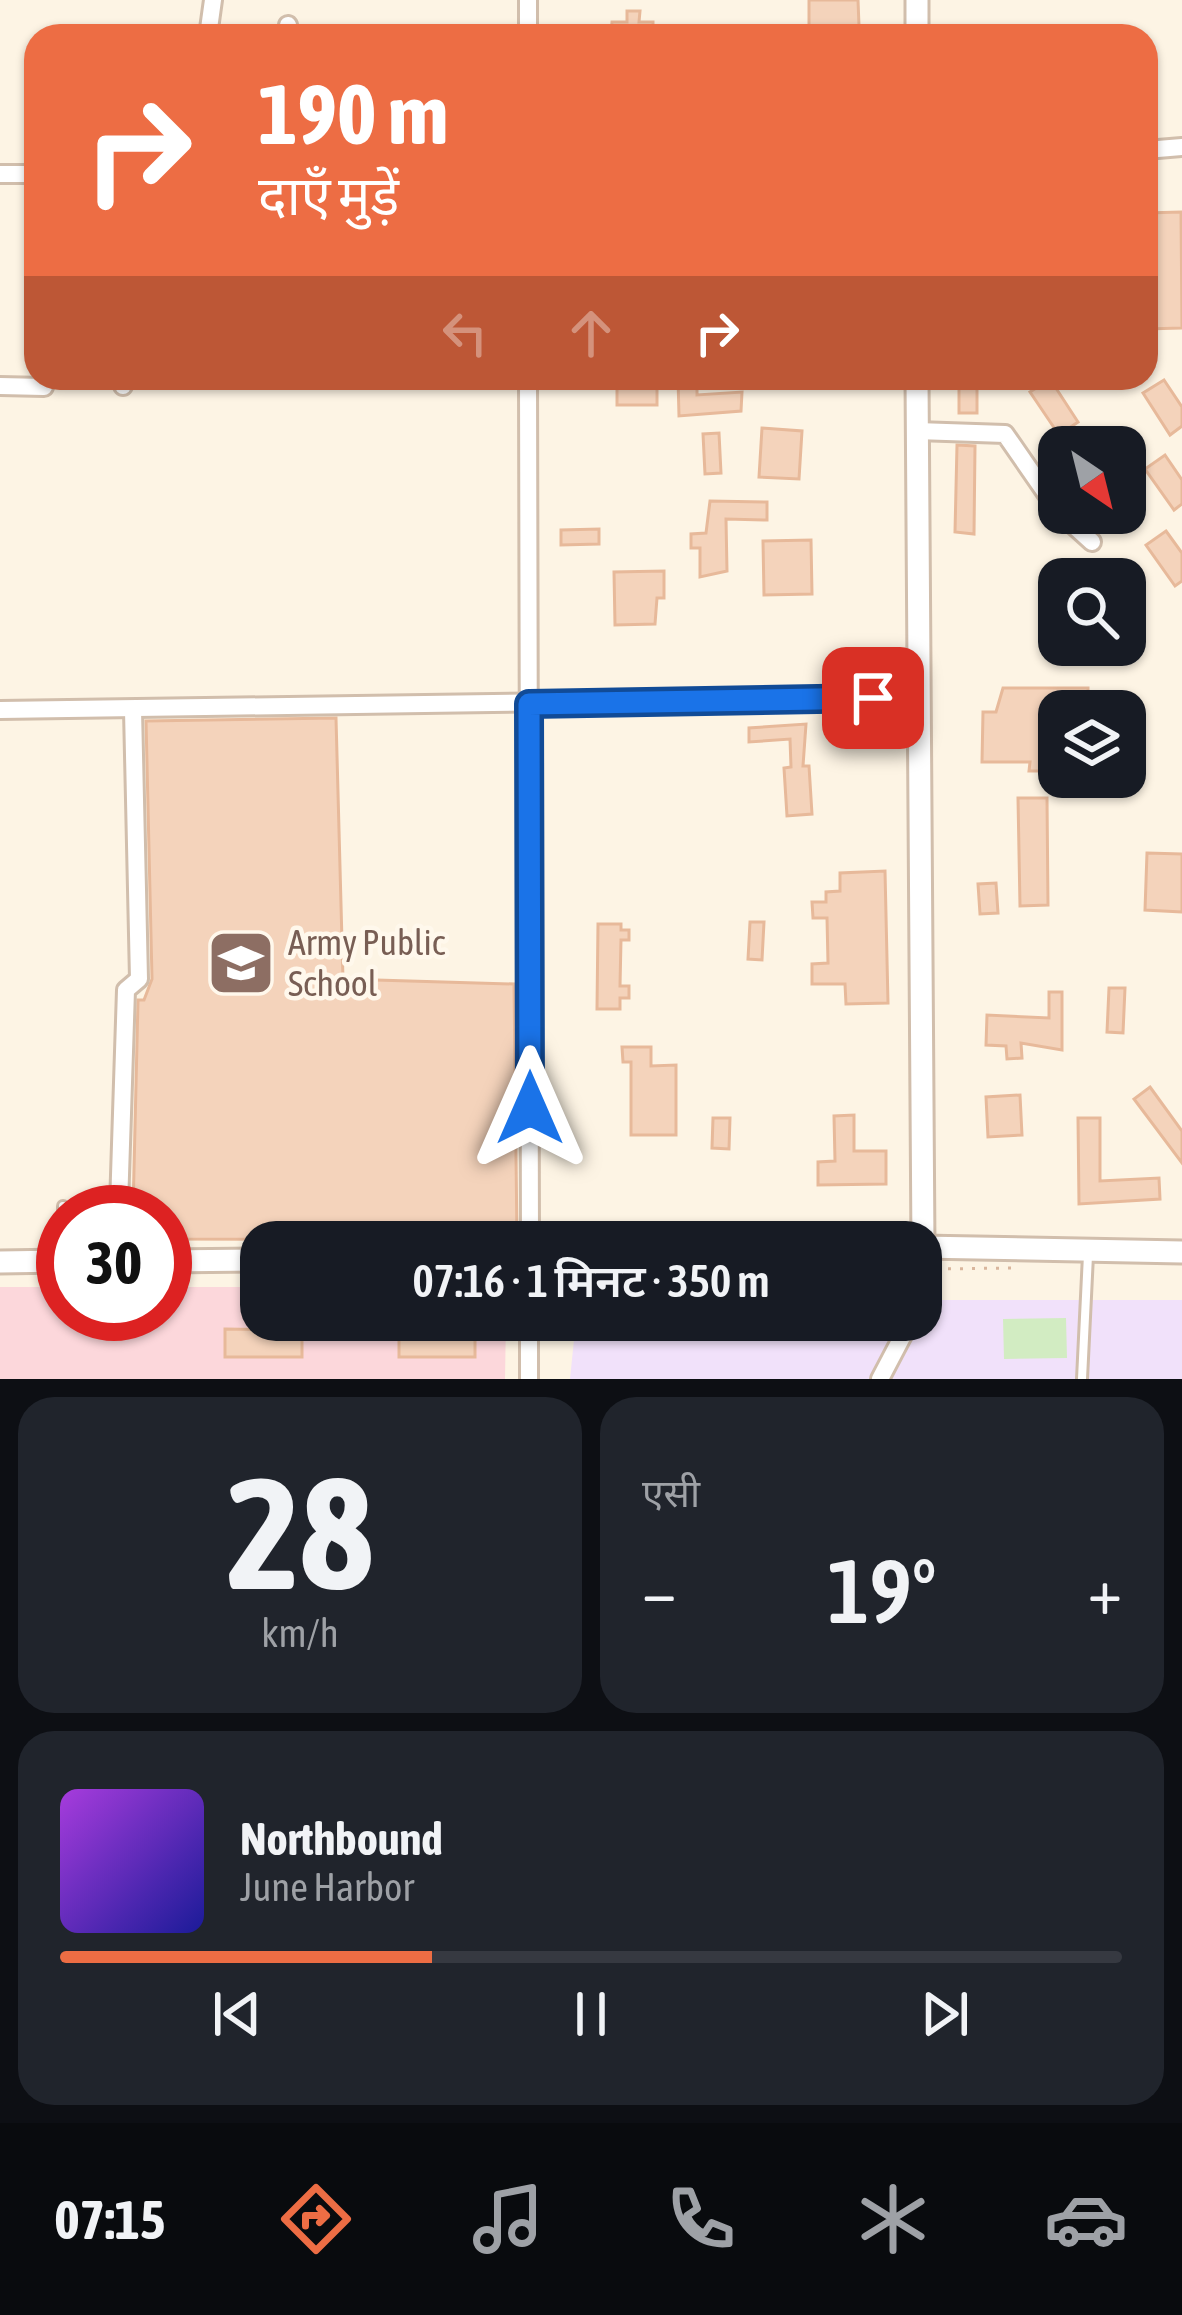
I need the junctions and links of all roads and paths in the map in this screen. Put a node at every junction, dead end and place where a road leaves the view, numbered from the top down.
1 (528, 390) edge
2 (916, 390) edge
3 (916, 431) junction
4 (1038, 482) edge
5 (1083, 534) edge
6 (1092, 542) dead end
7 (916, 697) junction
8 (529, 704) junction
9 (0, 710) edge
10 (133, 710) junction
11 (120, 1185) edge
12 (530, 1221) edge
13 (924, 1221) edge
14 (1182, 1252) edge
15 (1088, 1254) junction
16 (942, 1257) edge
17 (942, 1259) edge
18 (240, 1260) edge
19 (36, 1261) edge
20 (192, 1261) edge
21 (0, 1262) edge
22 (1024, 1268) dead end
23 (529, 1341) edge
24 (900, 1341) edge
25 (884, 1371) edge
26 (529, 1379) edge
27 (869, 1379) edge
28 (1082, 1379) edge

1 - 8 street
2 - 3 street
3 - 4 street
3 - 7 street
5 - 6 street
7 - 8 street
7 - 13 street
8 - 10 street
8 - 12 street
9 - 10 street
10 - 11 street
14 - 15 street
15 - 16 street
15 - 28 lane
17 - 22 path
18 - 20 street
19 - 21 street
23 - 26 street
24 - 25 street
25 - 27 street

